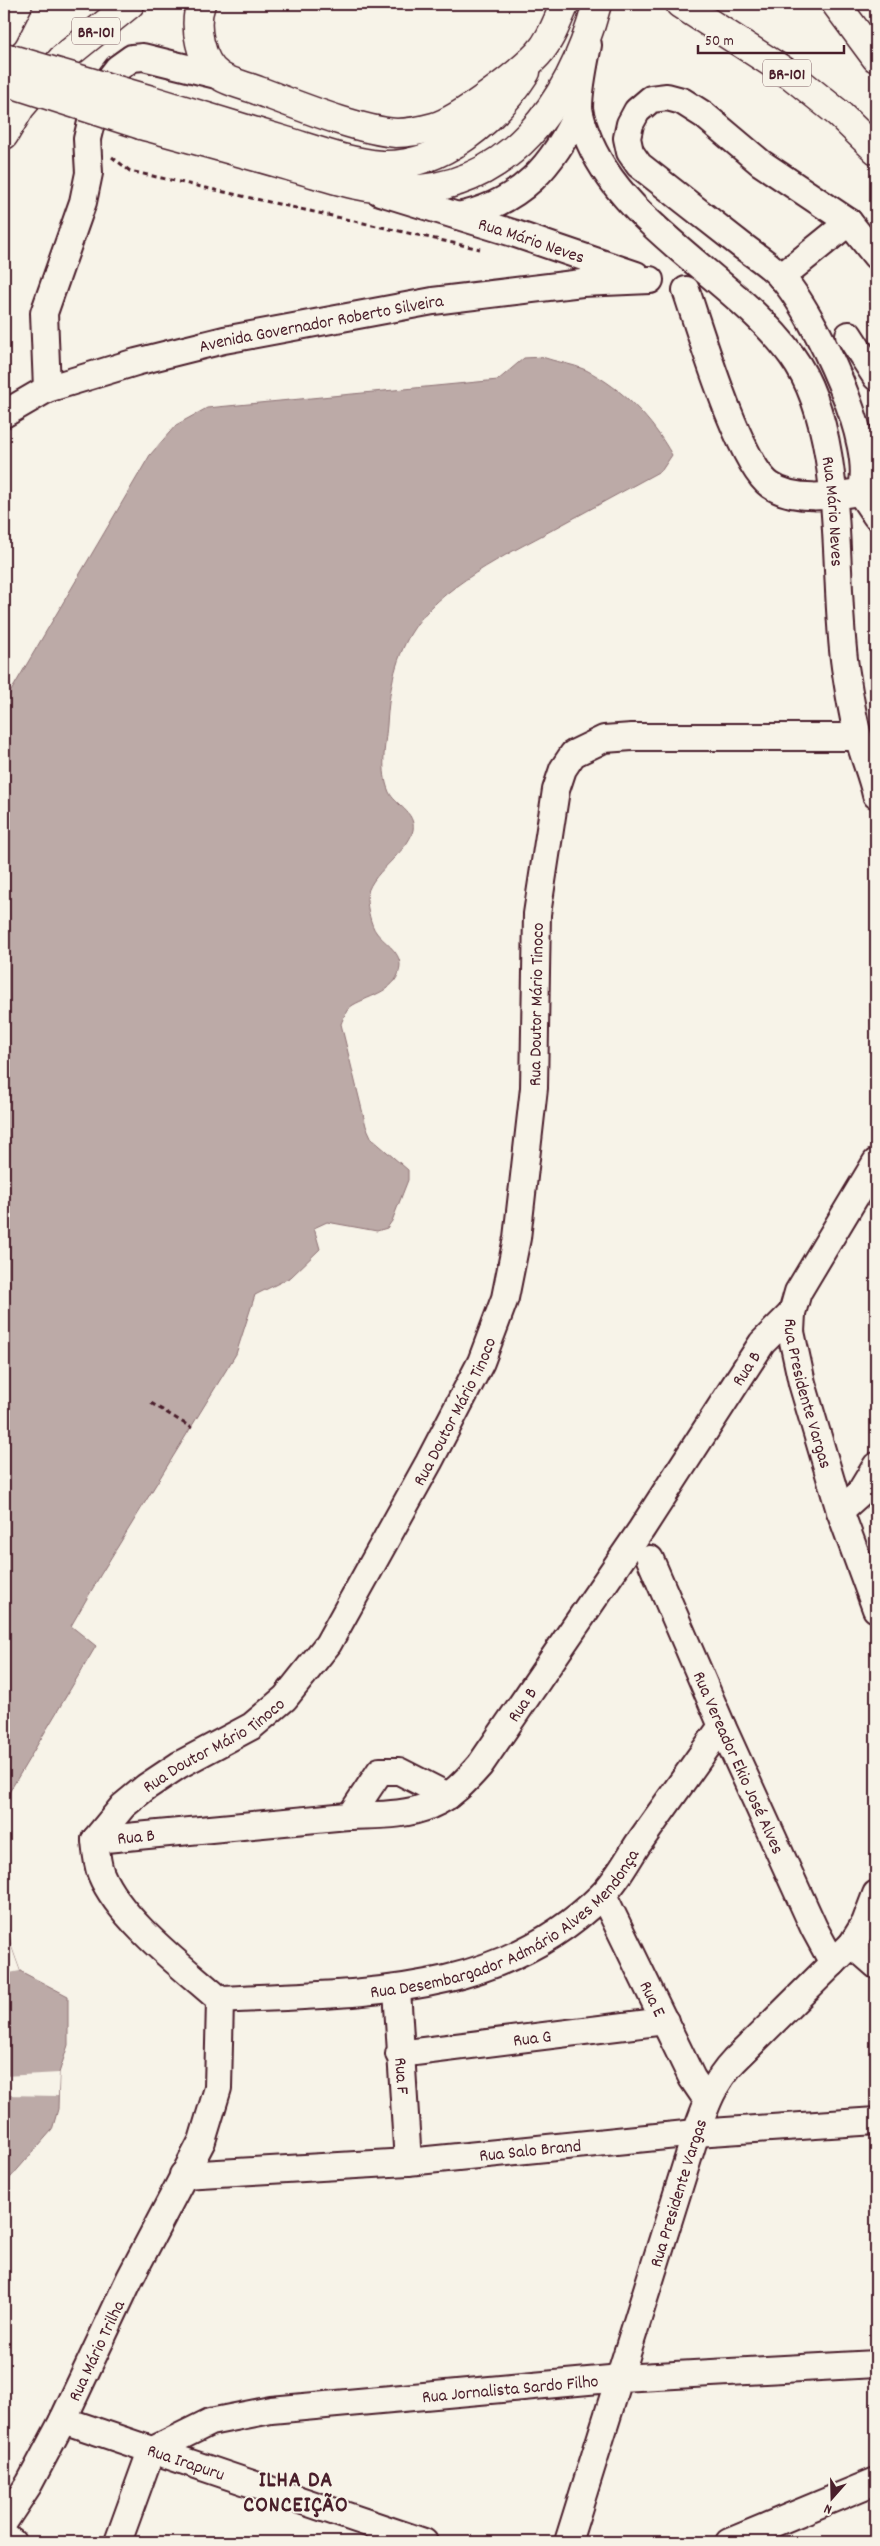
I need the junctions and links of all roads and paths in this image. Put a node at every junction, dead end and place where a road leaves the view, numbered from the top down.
1 (18, 4) edge
2 (130, 4) edge
3 (201, 4) edge
4 (564, 4) edge
5 (598, 4) edge
6 (836, 4) edge
7 (684, 6) edge
8 (590, 30) junction
9 (4, 32) edge
10 (538, 54) junction
11 (4, 57) edge
12 (876, 58) edge
13 (220, 76) junction
14 (4, 82) edge
15 (579, 110) junction
16 (146, 112) junction
17 (4, 135) edge
18 (87, 139) junction
19 (876, 150) edge
20 (342, 181) junction
21 (458, 216) junction
22 (849, 222) junction
23 (488, 251) dead end
24 (876, 256) edge
25 (781, 277) junction
26 (650, 280) junction
27 (686, 290) junction
28 (748, 310) junction
29 (848, 335) dead end
30 (876, 377) edge
31 (48, 389) junction
32 (4, 414) edge
33 (860, 492) junction
34 (832, 496) junction
35 (876, 516) edge
36 (858, 737) junction
37 (876, 796) edge
38 (876, 1162) edge
39 (792, 1313) junction
40 (152, 1403) dead end
41 (192, 1428) dead end
42 (876, 1466) edge
43 (840, 1510) junction
44 (650, 1559) dead end
45 (876, 1609) edge
46 (722, 1726) junction
47 (448, 1796) junction
48 (350, 1816) junction
49 (95, 1840) junction
50 (876, 1894) edge
51 (602, 1895) junction
52 (852, 1944) junction
53 (833, 1963) junction
54 (876, 1966) edge
55 (397, 1990) junction
56 (220, 2000) junction
57 (665, 2021) junction
58 (399, 2054) junction
59 (707, 2100) junction
60 (876, 2121) edge
61 (696, 2132) junction
62 (408, 2162) junction
63 (183, 2175) junction
64 (876, 2364) edge
65 (620, 2378) junction
66 (63, 2420) junction
67 (151, 2451) junction
68 (876, 2481) edge
69 (4, 2522) edge
70 (4, 2536) edge
71 (413, 2540) edge
72 (12, 2542) edge
73 (118, 2542) edge
74 (568, 2542) edge
75 (730, 2542) edge

1 - 9 main road
2 - 17 main road, BR-101
3 - 13 main road
4 - 10 main road
5 - 8 main road
6 - 12 main road
7 - 19 main road, BR-101
8 - 15 street, Rua Mário Neves
8 - 20 main road
10 - 13 main road
10 - 16 main road
11 - 16 main road, bridge
13 - 18 street
14 - 16 main road, bridge
15 - 21 street
15 - 28 street, Rua Mário Neves
16 - 20 main road
18 - 23 path
18 - 31 street
20 - 21 street, Rua Mário Neves
21 - 26 street, Rua Mário Neves
22 - 24 street
22 - 25 street
22 - 25 street
25 - 33 street
26 - 27 street, Rua Mário Neves
26 - 31 street, Avenida Governador Roberto Silveira
27 - 28 street, Rua Mário Neves
27 - 34 street
28 - 34 street, Rua Mário Neves
29 - 30 street
31 - 32 street, Avenida Governador Roberto Silveira
33 - 34 street
33 - 35 street
34 - 36 street, Rua Mário Neves
36 - 37 street
36 - 49 street, Rua Doutor Mário Tinoco
38 - 39 street, Rua Presidente Vargas
39 - 43 street, Rua Presidente Vargas
39 - 47 street, Rua B
40 - 41 path
42 - 43 street
43 - 45 street, Rua Presidente Vargas
44 - 46 street, Rua Vereador Ekio José Alves
46 - 51 street, Rua Desembargador Admário Alves Mendonça
46 - 53 street, Rua Vereador Ekio José Alves
47 - 48 street, Rua B
47 - 48 street
48 - 49 street, Rua B
49 - 56 street
50 - 52 street, Rua Presidente Vargas
51 - 55 street, Rua Desembargador Admário Alves Mendonça
51 - 57 street, Rua E
52 - 53 street, Rua Presidente Vargas
52 - 54 street
53 - 59 street, Rua Presidente Vargas
55 - 56 street, Rua Desembargador Admário Alves Mendonça
55 - 58 street, Rua F
56 - 63 street
57 - 58 street, Rua G
57 - 59 street, Rua E
58 - 62 street, Rua F
59 - 61 street, Rua Presidente Vargas
60 - 61 street, Rua Salo Brand
61 - 62 street, Rua Salo Brand
61 - 65 street, Rua Presidente Vargas
62 - 63 street, Rua Salo Brand
63 - 66 street, Rua Mário Trilha
64 - 65 street, Rua Jornalista Sardo Filho
65 - 67 street, Rua Jornalista Sardo Filho
65 - 74 street, Rua Presidente Vargas
66 - 67 street, Rua Irapuru
66 - 69 street, Rua Mário Trilha
67 - 71 street, Rua Irapuru
67 - 73 street
68 - 75 street
70 - 72 street

